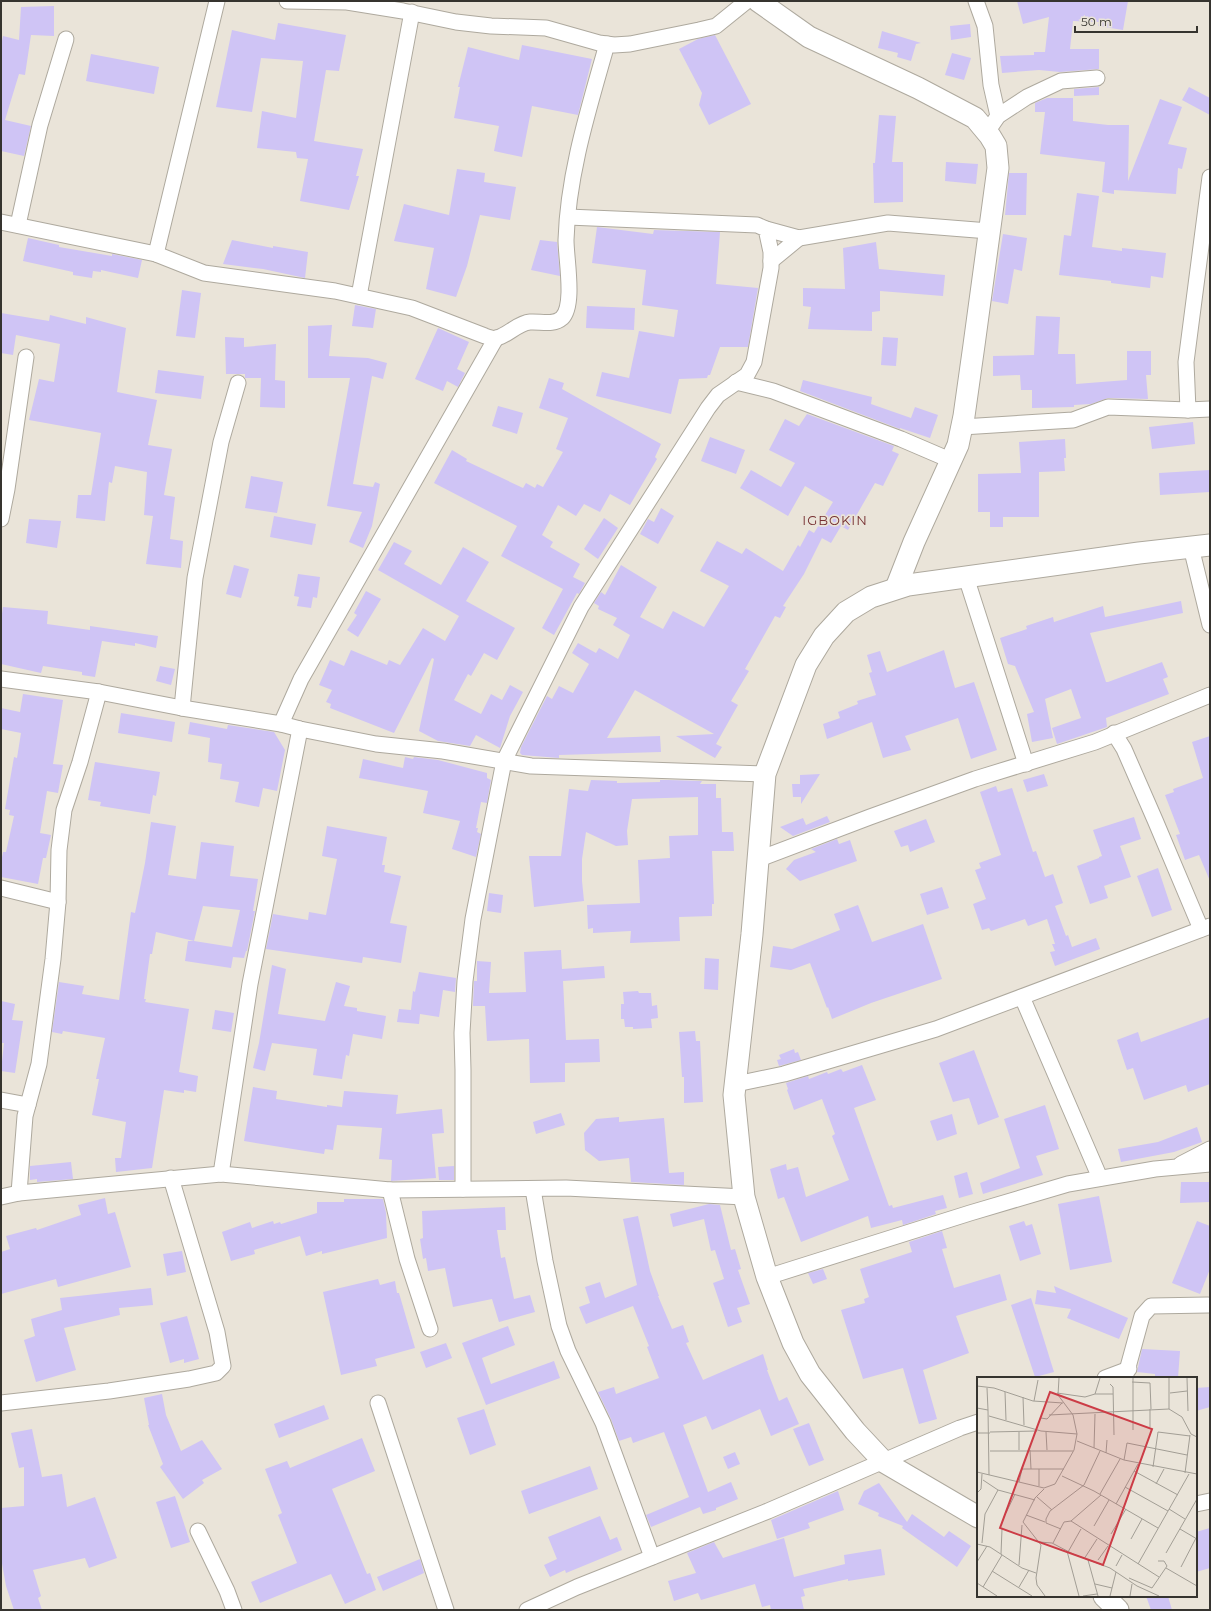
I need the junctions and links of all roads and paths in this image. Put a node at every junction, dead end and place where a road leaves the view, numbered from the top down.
1 (217, 1) edge
2 (287, 1) edge
3 (747, 1) edge
4 (758, 1) edge
5 (976, 1) edge
6 (416, 9) edge
7 (66, 39) dead end
8 (607, 44) junction
9 (1097, 78) dead end
10 (992, 124) junction
11 (1210, 177) edge
12 (568, 217) junction
13 (1, 222) edge
14 (18, 225) junction
15 (766, 229) junction
16 (989, 231) junction
17 (799, 238) junction
18 (156, 254) junction
19 (771, 261) junction
20 (360, 296) junction
21 (496, 338) junction
22 (26, 357) dead end
23 (736, 382) junction
24 (238, 383) dead end
25 (1210, 409) edge
26 (1188, 410) junction
27 (962, 427) junction
28 (950, 460) junction
29 (1, 519) edge
30 (1200, 546) edge
31 (966, 577) junction
32 (896, 588) junction
33 (1210, 625) edge
34 (1, 679) edge
35 (99, 692) junction
36 (1210, 695) edge
37 (182, 708) junction
38 (281, 724) junction
39 (300, 729) junction
40 (1114, 733) junction
41 (504, 762) junction
42 (1026, 764) junction
43 (766, 774) junction
44 (759, 859) junction
45 (1, 888) edge
46 (58, 902) junction
47 (1206, 928) edge
48 (1022, 997) junction
49 (736, 1084) junction
50 (1, 1100) edge
51 (28, 1105) junction
52 (1210, 1149) edge
53 (1210, 1164) edge
54 (1175, 1166) junction
55 (220, 1174) junction
56 (171, 1178) junction
57 (1100, 1178) junction
58 (463, 1189) junction
59 (533, 1189) junction
60 (390, 1190) junction
61 (19, 1193) junction
62 (744, 1197) junction
63 (1, 1198) edge
64 (767, 1277) junction
65 (1208, 1306) dead end
66 (430, 1329) dead end
67 (1127, 1373) edge
68 (1109, 1377) edge
69 (1, 1403) edge
70 (378, 1403) dead end
71 (977, 1422) edge
72 (884, 1462) junction
73 (1210, 1501) edge
74 (1197, 1504) edge
75 (977, 1516) edge
76 (198, 1531) dead end
77 (652, 1557) junction
78 (1105, 1597) edge
79 (234, 1610) edge
80 (446, 1610) edge
81 (527, 1610) edge
82 (1118, 1610) edge

1 - 18 street
2 - 6 street
3 - 8 street
4 - 10 main road
5 - 10 street
6 - 8 street
6 - 20 street
7 - 14 street
8 - 12 street
9 - 10 street
10 - 16 main road
11 - 26 street
12 - 15 street
12 - 21 street
13 - 14 street
14 - 18 street
15 - 17 street
15 - 19 street
16 - 17 street
16 - 27 main road
17 - 19 street
18 - 20 street
19 - 23 street
20 - 21 street
21 - 38 street
22 - 29 street
23 - 28 street
23 - 41 street
24 - 37 street
25 - 26 street
26 - 27 street
27 - 28 main road
28 - 32 main road
30 - 31 main road
30 - 33 street
31 - 32 main road
31 - 42 street
32 - 43 main road
34 - 35 street
35 - 37 street
35 - 46 street
36 - 40 street
37 - 38 street
38 - 39 street
39 - 41 street
39 - 55 street
40 - 42 street
40 - 47 street
41 - 43 street
41 - 58 street
42 - 44 street
43 - 44 main road
44 - 49 main road
45 - 46 street
46 - 51 street
47 - 48 street
48 - 49 street
48 - 57 street
49 - 62 main road
50 - 51 street
51 - 61 street
52 - 54 street
53 - 54 street
54 - 57 street
55 - 56 street
55 - 60 street
56 - 61 street
56 - 69 street
57 - 64 street
58 - 59 street
58 - 60 street
59 - 62 street
59 - 77 street
60 - 66 street
61 - 63 street
62 - 64 main road
64 - 72 main road
65 - 67 street
67 - 68 street
70 - 80 street
71 - 72 street
72 - 75 main road
72 - 77 street
73 - 74 street
76 - 79 street
77 - 81 street
78 - 82 main road

